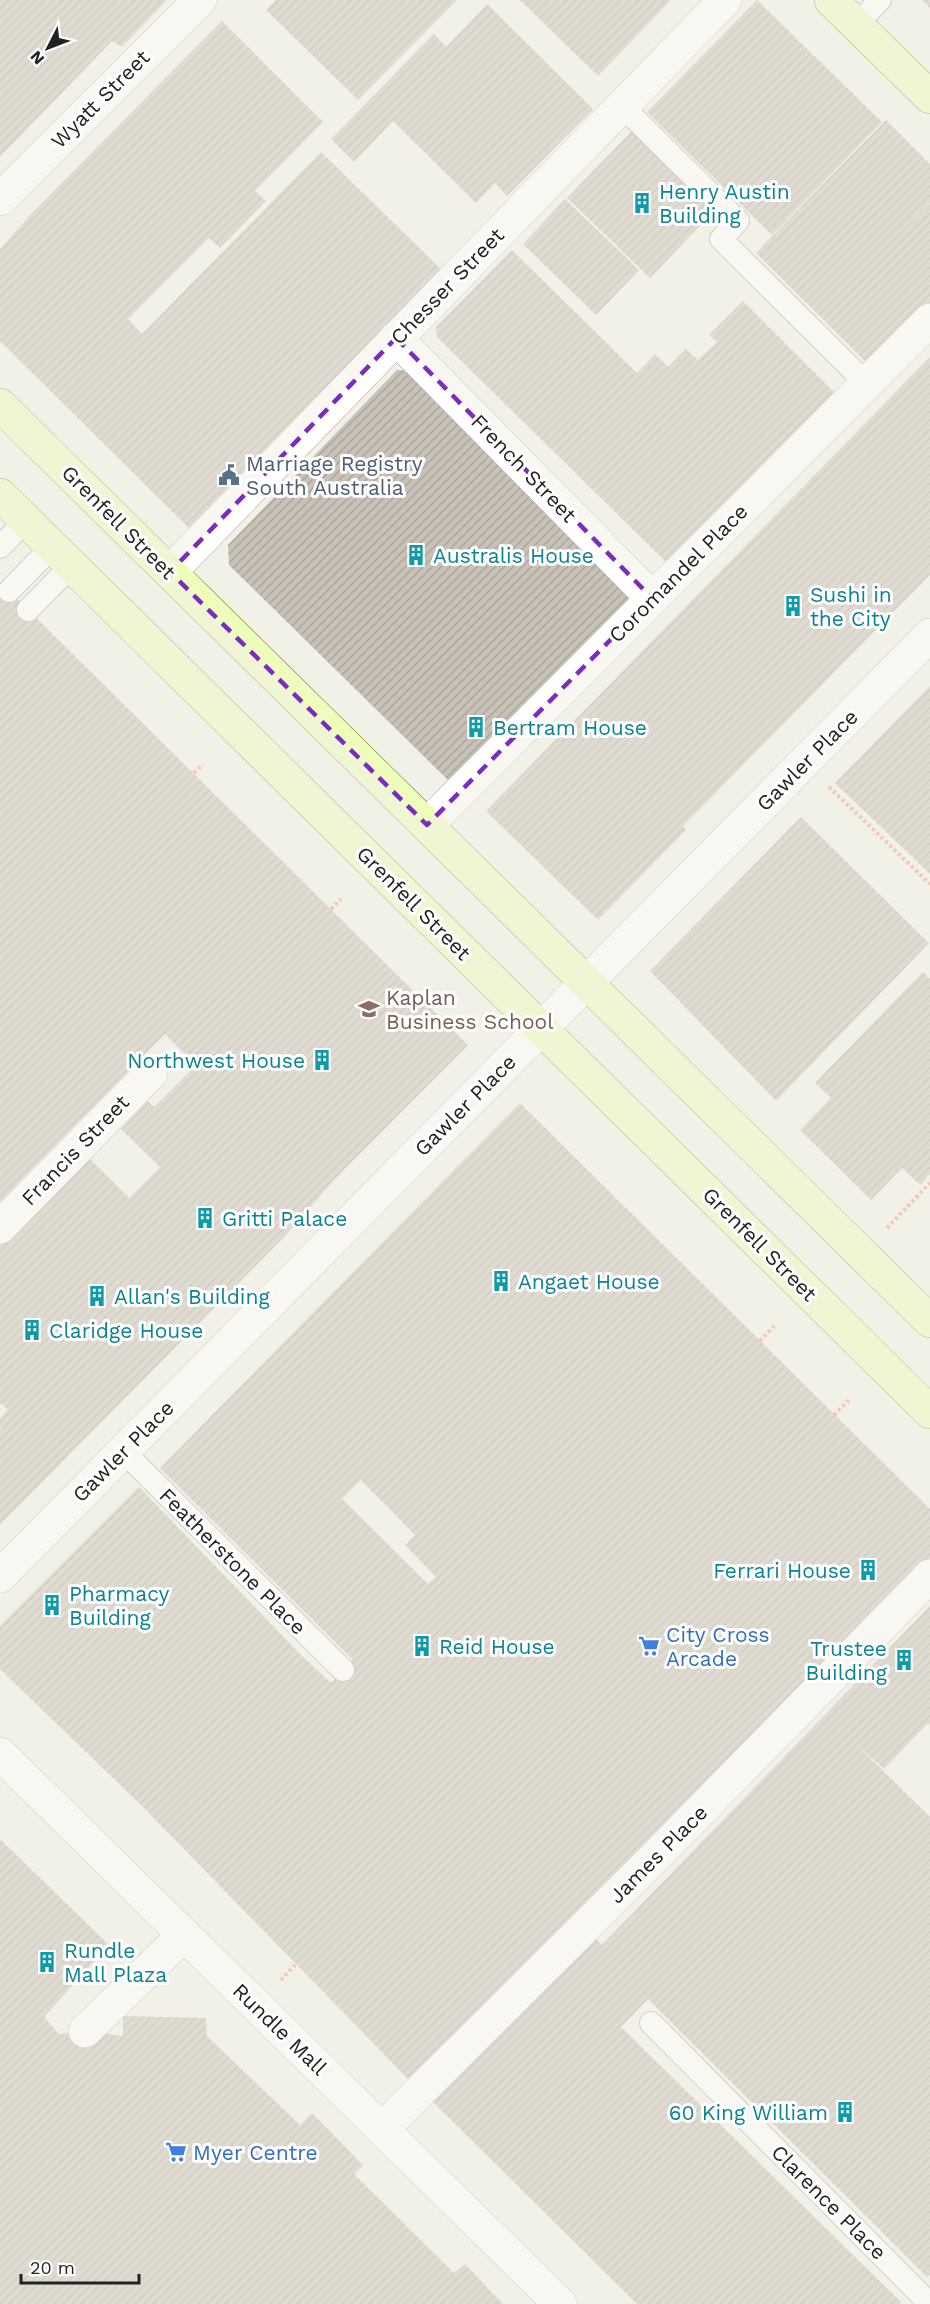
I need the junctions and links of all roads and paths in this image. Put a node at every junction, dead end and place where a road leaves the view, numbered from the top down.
1 (200, 0) edge
2 (725, 0) edge
3 (831, 0) edge
4 (880, 0) edge
5 (856, 25) junction
6 (930, 97) edge
7 (622, 106) junction
8 (0, 199) edge
9 (930, 320) edge
10 (396, 338) junction
11 (867, 384) junction
12 (0, 405) edge
13 (0, 495) edge
14 (26, 521) junction
15 (0, 547) edge
16 (62, 556) junction
17 (170, 572) junction
18 (9, 591) dead end
19 (652, 598) junction
20 (28, 610) dead end
21 (930, 635) edge
22 (203, 764) dead end
23 (194, 773) dead end
24 (825, 783) dead end
25 (428, 825) junction
26 (930, 884) edge
27 (341, 899) dead end
28 (331, 909) dead end
29 (586, 982) junction
30 (541, 1028) junction
31 (151, 1073) dead end
32 (930, 1184) edge
33 (0, 1227) edge
34 (884, 1230) dead end
35 (930, 1321) edge
36 (776, 1325) dead end
37 (760, 1341) dead end
38 (850, 1399) dead end
39 (930, 1412) edge
40 (834, 1415) dead end
41 (123, 1451) junction
42 (8, 1568) edge
43 (930, 1576) edge
44 (343, 1670) dead end
45 (0, 1754) edge
46 (184, 1935) junction
47 (651, 2023) dead end
48 (85, 2031) dead end
49 (382, 2129) junction
50 (560, 2304) edge
51 (930, 2304) edge

1 - 8 street, Wyatt Street
2 - 7 street, Chesser Street
3 - 5 main road
4 - 5 lane
5 - 6 main road
7 - 10 street, Chesser Street
7 - 11 lane
9 - 11 street, Coromandel Place
10 - 17 street, Chesser Street
10 - 19 street, French Street
11 - 19 street, Coromandel Place
12 - 17 main road, Grenfell Street
13 - 14 main road, Grenfell Street
14 - 15 lane
14 - 16 main road, Grenfell Street
16 - 18 lane
16 - 20 lane
16 - 30 main road, Grenfell Street
17 - 25 main road, Grenfell Street
19 - 25 street, Coromandel Place
21 - 29 street, Gawler Place
22 - 23 path
24 - 26 path
25 - 29 main road, Grenfell Street
27 - 28 path
29 - 30 street, Gawler Place
29 - 35 main road, Grenfell Street
30 - 39 main road, Grenfell Street
30 - 41 street, Gawler Place
31 - 33 street, Francis Street
32 - 34 path
36 - 37 path
38 - 40 path
41 - 42 street, Gawler Place
41 - 44 lane, Featherstone Place
43 - 49 street, James Place
45 - 46 street, Rundle Mall
46 - 48 street
46 - 49 street, Rundle Mall
47 - 51 lane, Clarence Place
49 - 50 street, Rundle Mall

